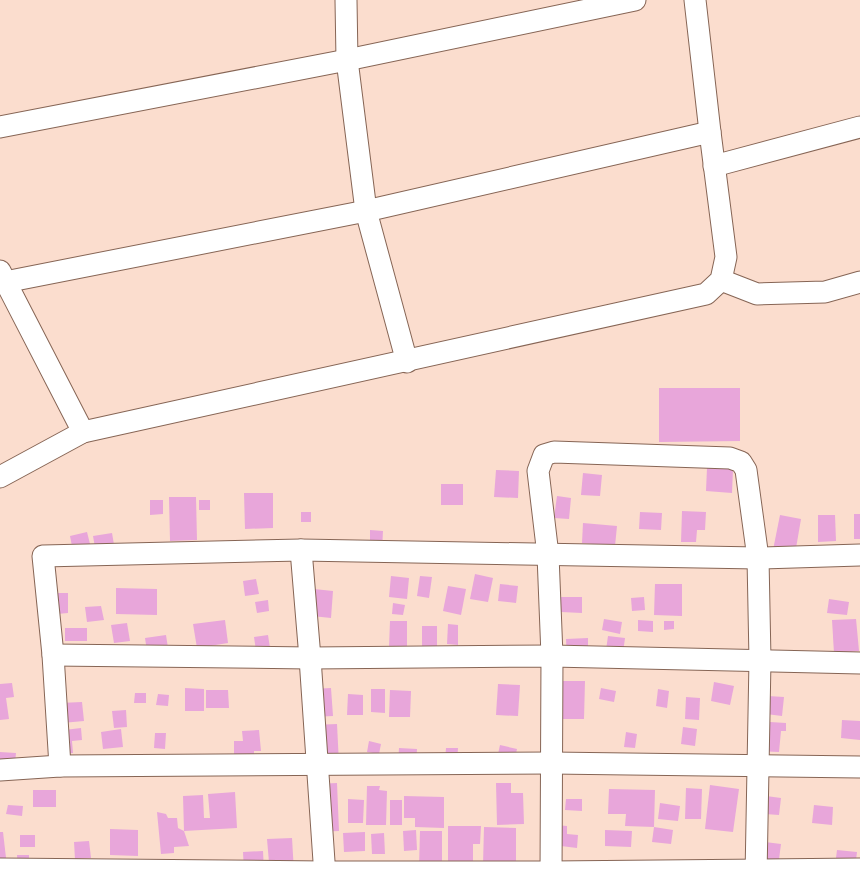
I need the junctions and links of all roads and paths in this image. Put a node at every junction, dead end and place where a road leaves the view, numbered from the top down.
1 (346, 0) edge
2 (635, 0) edge
3 (695, 0) edge
4 (347, 60) junction
5 (0, 127) edge
6 (860, 127) edge
7 (710, 132) junction
8 (714, 166) junction
9 (366, 211) junction
10 (3, 276) edge
11 (721, 280) junction
12 (860, 282) edge
13 (407, 362) junction
14 (83, 432) junction
15 (0, 477) edge
16 (300, 550) junction
17 (548, 555) junction
18 (860, 555) edge
19 (758, 558) junction
20 (53, 655) junction
21 (552, 656) junction
22 (310, 658) junction
23 (760, 660) junction
24 (860, 663) edge
25 (551, 763) junction
26 (317, 764) junction
27 (60, 766) junction
28 (759, 767) junction
29 (860, 767) edge
30 (0, 770) edge
31 (0, 869) edge
32 (860, 869) edge
33 (756, 873) edge
34 (325, 874) edge
35 (551, 874) edge

1 - 4 street
2 - 4 street
3 - 7 street
4 - 5 street
4 - 9 street
6 - 8 street
7 - 8 street
7 - 9 street
8 - 11 street
9 - 10 street
9 - 13 street
10 - 14 street
11 - 12 street
11 - 13 street
13 - 14 street
14 - 15 street
16 - 17 street
16 - 20 street
16 - 22 street
17 - 19 street
17 - 19 street
17 - 21 street
18 - 19 street
19 - 23 street
20 - 22 street
20 - 27 street
21 - 22 street
21 - 23 street
21 - 25 street
22 - 26 street
23 - 24 street
23 - 28 street
25 - 26 street
25 - 28 street
25 - 35 street
26 - 27 street
26 - 34 street
27 - 30 street
28 - 29 street
28 - 33 street
31 - 34 street
32 - 33 street
33 - 35 street
34 - 35 street

